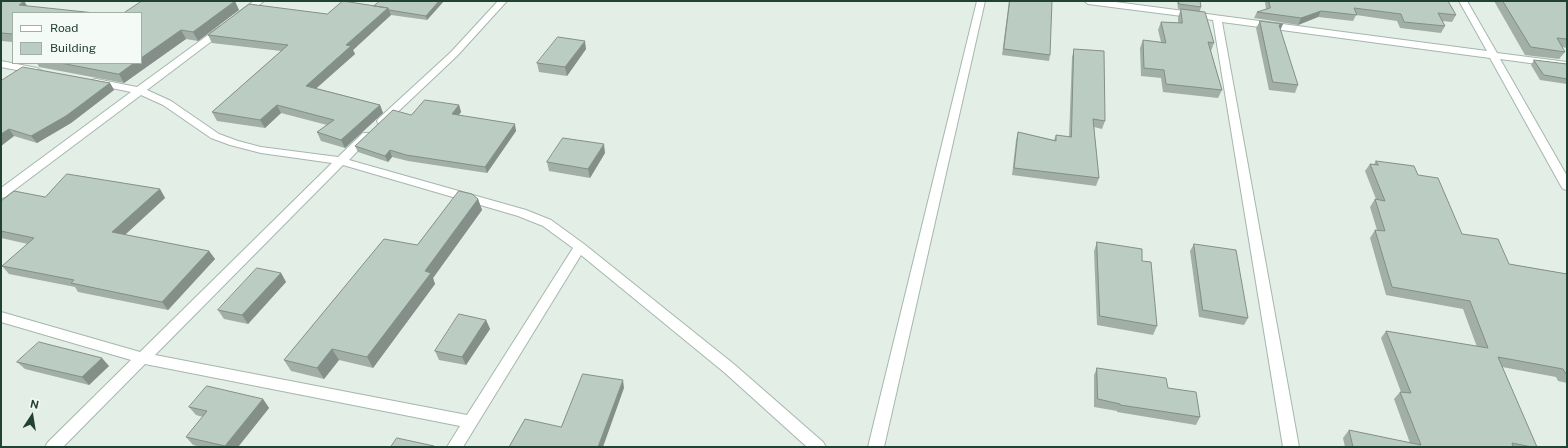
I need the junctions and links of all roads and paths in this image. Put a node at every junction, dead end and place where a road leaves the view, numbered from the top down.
1 (260, 1) edge
2 (503, 1) edge
3 (981, 1) edge
4 (1088, 1) edge
5 (1463, 1) edge
6 (1217, 19) junction
7 (1493, 56) junction
8 (1, 64) edge
9 (1567, 65) edge
10 (48, 73) edge
11 (86, 80) edge
12 (141, 91) junction
13 (340, 161) junction
14 (1567, 186) edge
15 (1, 194) edge
16 (580, 246) junction
17 (1, 317) edge
18 (143, 358) junction
19 (471, 422) junction
20 (53, 447) edge
21 (455, 447) edge
22 (818, 447) edge
23 (876, 447) edge
24 (1291, 447) edge

1 - 12 street
2 - 13 street
3 - 23 street
4 - 6 street
5 - 7 street
6 - 7 street
6 - 24 street
7 - 9 street
7 - 14 street
8 - 10 street
11 - 12 street
12 - 13 street
12 - 15 street
13 - 16 street
13 - 18 street
16 - 19 street
16 - 22 street
17 - 18 street
18 - 19 street
18 - 20 street
19 - 21 street

